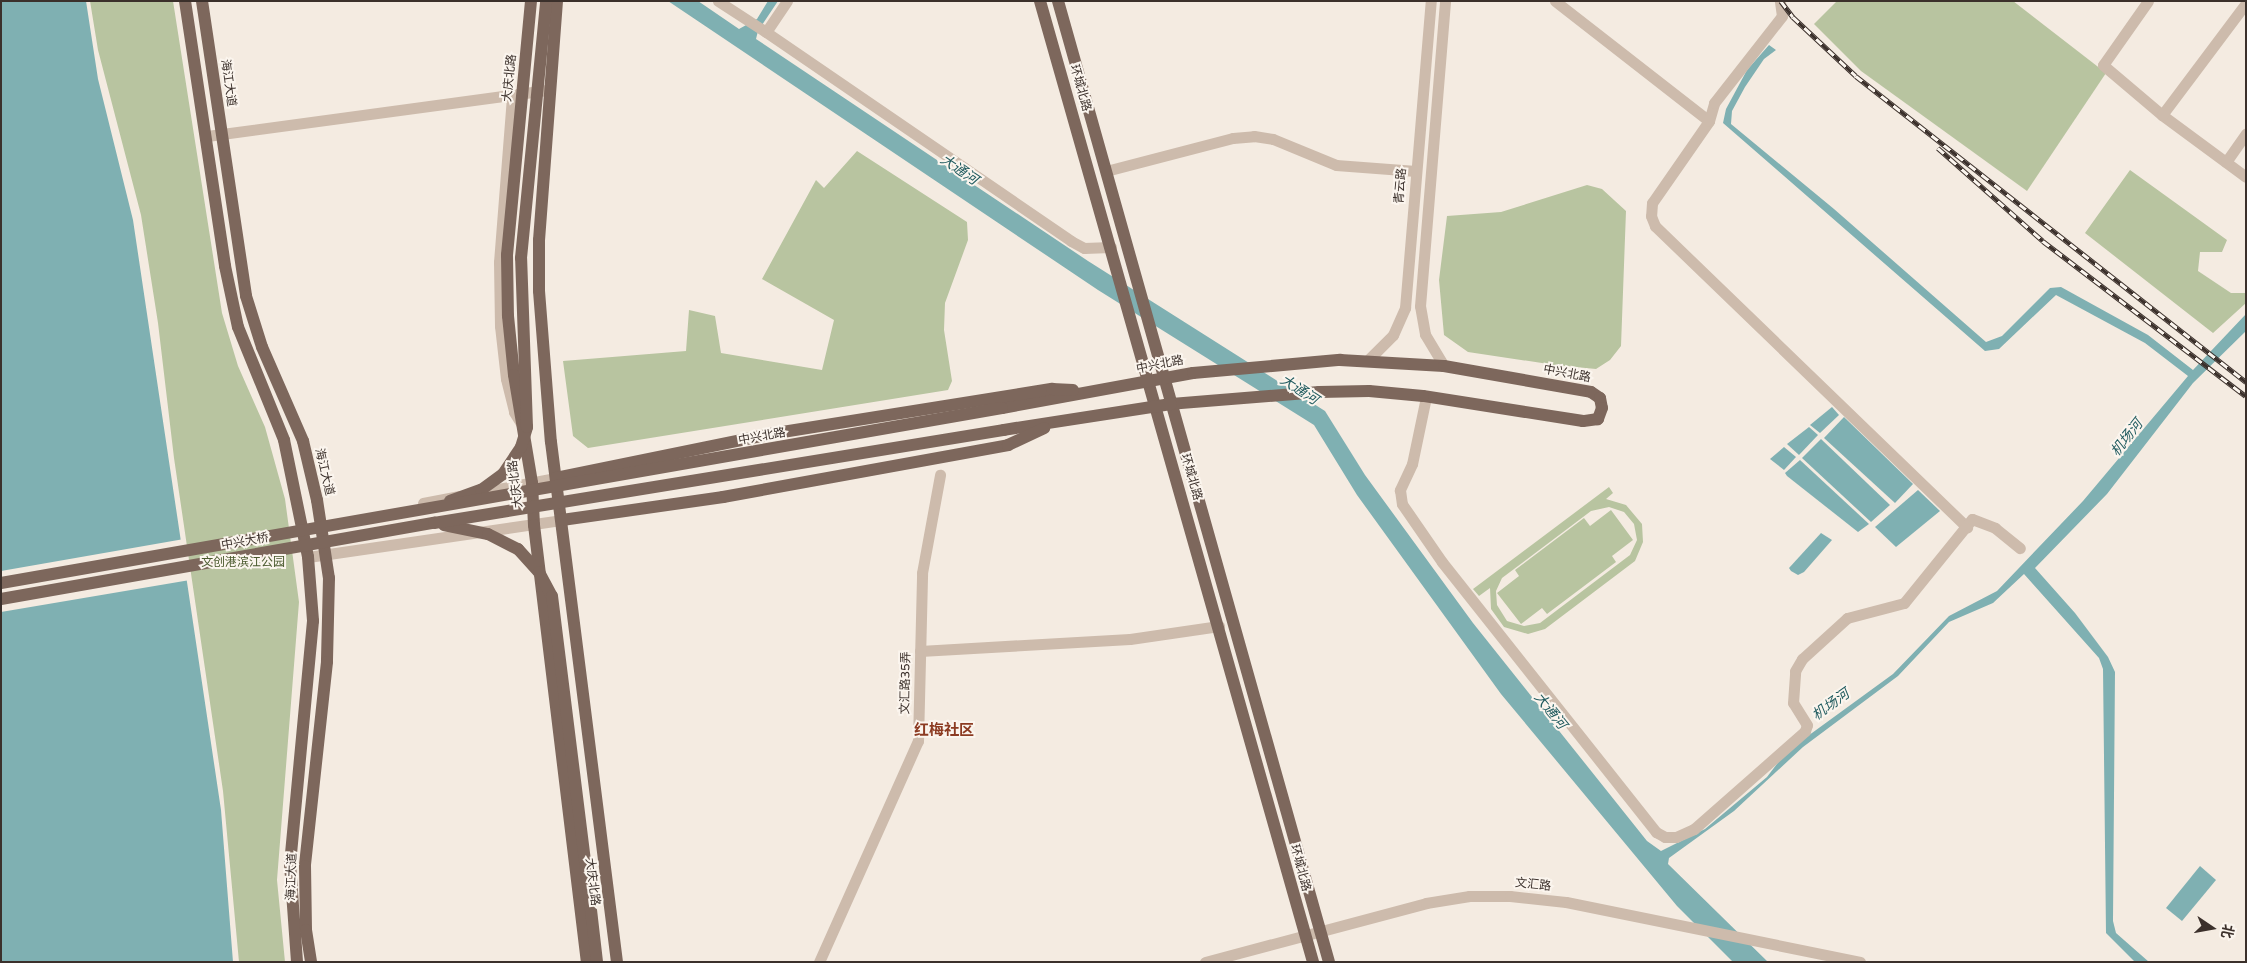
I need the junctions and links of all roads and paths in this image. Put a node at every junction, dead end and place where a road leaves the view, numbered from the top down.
1 (185, 1) edge
2 (202, 1) edge
3 (531, 1) edge
4 (546, 1) edge
5 (557, 1) edge
6 (718, 1) edge
7 (787, 1) edge
8 (1040, 1) edge
9 (1058, 1) edge
10 (1431, 1) edge
11 (1445, 1) edge
12 (1555, 1) edge
13 (1780, 1) edge
14 (2148, 1) edge
15 (2246, 3) edge
16 (765, 32) junction
17 (543, 91) junction
18 (517, 96) junction
19 (2162, 115) junction
20 (1709, 121) junction
21 (2246, 132) edge
22 (222, 134) junction
23 (207, 136) junction
24 (2226, 162) junction
25 (1106, 171) junction
26 (1416, 171) junction
27 (2246, 177) edge
28 (1111, 247) junction
29 (1368, 361) junction
30 (1444, 366) junction
31 (1165, 378) junction
32 (1149, 382) junction
33 (1102, 390) junction
34 (1426, 397) junction
35 (1171, 404) junction
36 (1156, 407) junction
37 (1058, 422) junction
38 (940, 475) dead end
39 (556, 478) junction
40 (532, 483) junction
41 (433, 510) junction
42 (562, 520) junction
43 (321, 522) junction
44 (434, 523) junction
45 (534, 524) junction
46 (302, 526) junction
47 (1967, 528) junction
48 (2020, 548) dead end
49 (324, 554) junction
50 (308, 557) junction
51 (1, 583) edge
52 (1, 599) edge
53 (1219, 626) junction
54 (920, 651) junction
55 (1320, 931) junction
56 (1304, 935) junction
57 (297, 962) edge
58 (311, 962) edge
59 (588, 962) edge
60 (597, 962) edge
61 (617, 962) edge
62 (819, 962) edge
63 (1205, 962) edge
64 (1313, 962) edge
65 (1329, 962) edge
66 (1860, 962) edge

1 - 23 main road, 海江大道
2 - 22 main road, 海江大道
3 - 18 main road, 大庆北路
4 - 17 main road, 大庆北路
5 - 17 main road, 大庆北路
6 - 16 street
7 - 16 street
8 - 28 main road, 环城北路
9 - 25 main road, 环城北路
10 - 26 street, 青云路
11 - 30 street
12 - 20 street
13 - 20 street
14 - 19 street
15 - 19 street
16 - 28 street
17 - 18 street
17 - 39 main road, 大庆北路
17 - 41 main road, bridge
18 - 22 street
18 - 40 main road, 大庆北路
19 - 24 street
20 - 47 street
21 - 24 street
22 - 23 street
22 - 43 main road, 海江大道
23 - 46 main road, 海江大道
24 - 27 street
25 - 26 street
25 - 31 main road, 环城北路
26 - 29 street, 青云路
28 - 32 main road, 环城北路
29 - 30 main road, 中兴北路
29 - 31 main road, 中兴北路
30 - 34 main road, 中兴北路
31 - 32 main road, 中兴北路
31 - 35 main road, 环城北路
32 - 33 main road, 中兴北路
32 - 36 main road, 环城北路
33 - 39 main road
33 - 41 main road, 中兴北路, bridge
34 - 35 main road, 中兴北路
34 - 47 street
35 - 36 main road, 中兴北路
35 - 55 main road, 环城北路
36 - 37 main road, 中兴北路
36 - 53 main road, 环城北路
37 - 42 main road
37 - 44 main road, 中兴北路, bridge
38 - 54 street, 文汇路35弄
39 - 40 street
39 - 42 main road, 大庆北路
40 - 43 street
40 - 45 main road, 大庆北路
41 - 51 main road, 中兴大桥, bridge
42 - 45 street
42 - 61 main road, 大庆北路
43 - 46 street
43 - 49 main road, 海江大道
44 - 52 main road, 中兴大桥, bridge
44 - 60 main road, bridge
45 - 49 street
45 - 59 main road, 大庆北路
46 - 50 main road, 海江大道
47 - 48 street
49 - 50 street
49 - 58 main road, 海江大道
50 - 57 main road, 海江大道
53 - 54 street
53 - 56 main road, 环城北路
54 - 62 street, 文汇路35弄
55 - 56 street, 文汇路
55 - 65 main road, 环城北路
55 - 66 street, 文汇路
56 - 63 street, 文汇路
56 - 64 main road, 环城北路

